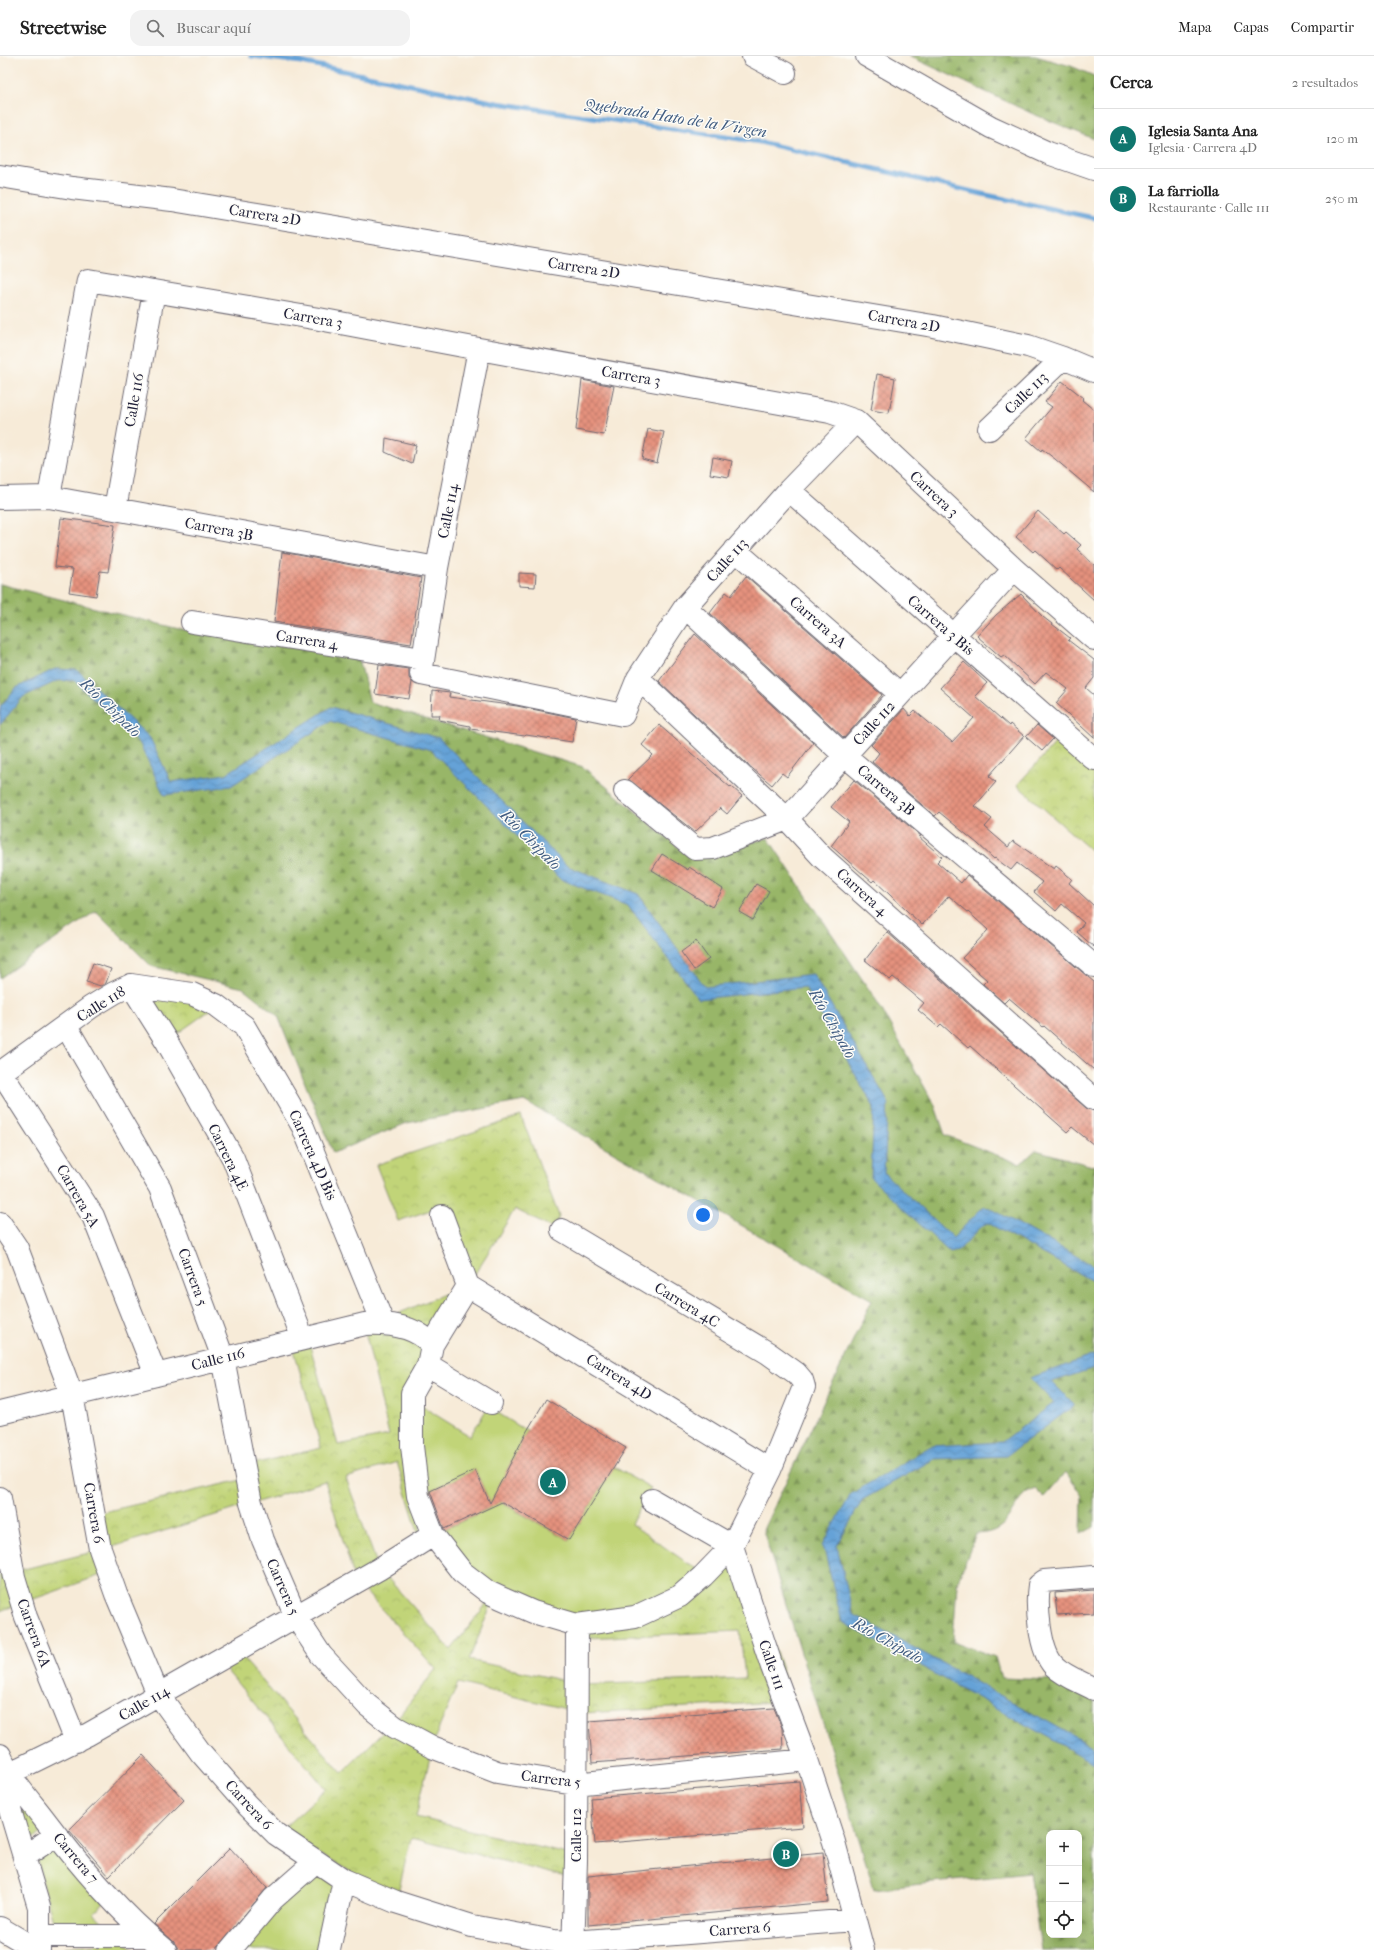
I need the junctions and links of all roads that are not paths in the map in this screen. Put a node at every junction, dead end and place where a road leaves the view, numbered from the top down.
1 (753, 56) edge
2 (867, 56) edge
3 (785, 73) dead end
4 (1094, 169) edge
5 (0, 176) edge
6 (154, 291) junction
7 (479, 349) junction
8 (1063, 358) junction
9 (1094, 371) edge
10 (856, 422) junction
11 (989, 429) dead end
12 (789, 490) junction
13 (49, 497) junction
14 (0, 498) edge
15 (115, 509) junction
16 (735, 550) junction
17 (437, 568) junction
18 (1014, 569) junction
19 (686, 607) junction
20 (192, 622) dead end
21 (953, 635) junction
22 (1094, 639) edge
23 (422, 666) junction
24 (638, 678) junction
25 (900, 694) junction
26 (622, 715) joint
27 (844, 755) junction
28 (1094, 759) edge
29 (625, 791) dead end
30 (787, 819) junction
31 (1094, 966) edge
32 (132, 985) junction
33 (216, 1005) joint
34 (66, 1026) junction
35 (0, 1072) edge
36 (1094, 1099) edge
37 (442, 1216) dead end
38 (0, 1223) edge
39 (562, 1230) dead end
40 (468, 1286) junction
41 (383, 1323) junction
42 (303, 1339) junction
43 (430, 1355) junction
44 (223, 1358) junction
45 (156, 1375) junction
46 (72, 1395) junction
47 (490, 1403) dead end
48 (0, 1413) edge
49 (770, 1470) junction
50 (0, 1498) edge
51 (652, 1500) dead end
52 (433, 1535) junction
53 (732, 1546) junction
54 (1094, 1577) edge
55 (296, 1617) junction
56 (577, 1625) junction
57 (1091, 1682) edge
58 (158, 1694) junction
59 (76, 1741) junction
60 (807, 1760) junction
61 (3, 1769) edge
62 (575, 1784) junction
63 (56, 1835) junction
64 (24, 1857) junction
65 (315, 1862) junction
66 (344, 1880) junction
67 (855, 1920) junction
68 (0, 1928) edge
69 (149, 1936) junction
70 (38, 1945) edge
71 (573, 1946) edge
72 (165, 1950) edge
73 (230, 1950) edge
74 (328, 1950) edge
75 (863, 1950) edge

1 - 3 street
2 - 4 street
5 - 8 street, Carrera 2D
6 - 7 street, Carrera 3
6 - 13 street, Carrera 3
6 - 15 street, Calle 116
7 - 10 street, Carrera 3
7 - 17 street, Calle 114
8 - 9 street, Carrera 2D
8 - 11 street, Calle 113
10 - 12 street, Calle 113
10 - 18 street, Carrera 3
12 - 16 street, Calle 113
12 - 21 street, Carrera 3 Bis
13 - 14 street, Carrera 3B
13 - 15 street, Carrera 3B
15 - 17 street, Carrera 3B
16 - 19 street, Calle 113
16 - 25 street, Carrera 3A
17 - 23 street, Calle 114
18 - 21 street, Calle 112
18 - 22 street, Carrera 3
19 - 24 street, Calle 113
19 - 27 street, Carrera 3B
20 - 23 street, Carrera 4
21 - 25 street, Calle 112
21 - 28 street, Carrera 3 Bis
23 - 26 street, Carrera 4
24 - 26 street, Calle 113
24 - 30 street, Carrera 4
25 - 27 street, Calle 112
27 - 30 street, Calle 112
27 - 31 street, Carrera 3B
29 - 30 street, Calle 112
30 - 36 street, Carrera 4
32 - 33 street, Calle 118
32 - 34 street, Calle 118
32 - 42 street, Carrera 4E
33 - 41 street, Carrera 4D Bis
34 - 35 street, Calle 118
34 - 44 street, Carrera 5
35 - 45 street, Carrera 5A
37 - 40 street
38 - 46 street, Carrera 6
39 - 49 street, Carrera 4C
40 - 43 street
40 - 49 street, Carrera 4D
41 - 42 street, Calle 116
41 - 43 street, Calle 116
42 - 44 street, Calle 116
43 - 47 street, Calle 116
43 - 52 street
44 - 45 street, Calle 116
44 - 55 street, Carrera 5
45 - 46 street, Calle 116
46 - 48 street, Calle 116
46 - 58 street, Carrera 6
49 - 53 street
50 - 59 street, Carrera 6A
51 - 53 street
52 - 55 street, Calle 114
52 - 56 street
53 - 56 street
53 - 60 street, Calle 111
54 - 57 street
55 - 58 street, Calle 114
55 - 62 street, Carrera 5
56 - 62 street, Calle 112
58 - 59 street, Calle 114
58 - 65 street, Carrera 6
59 - 61 street, Calle 114
60 - 62 street, Carrera 5
60 - 67 street, Calle 111
61 - 63 street, Carrera 7
61 - 64 street
62 - 71 street, Calle 112
63 - 64 street
63 - 69 street, Carrera 7
64 - 70 street
65 - 66 street, Carrera 6
65 - 73 street
66 - 71 street, Carrera 6
66 - 74 street
67 - 71 street, Carrera 6
67 - 75 street, Calle 111
68 - 70 street
69 - 70 street
69 - 72 street, Carrera 7

